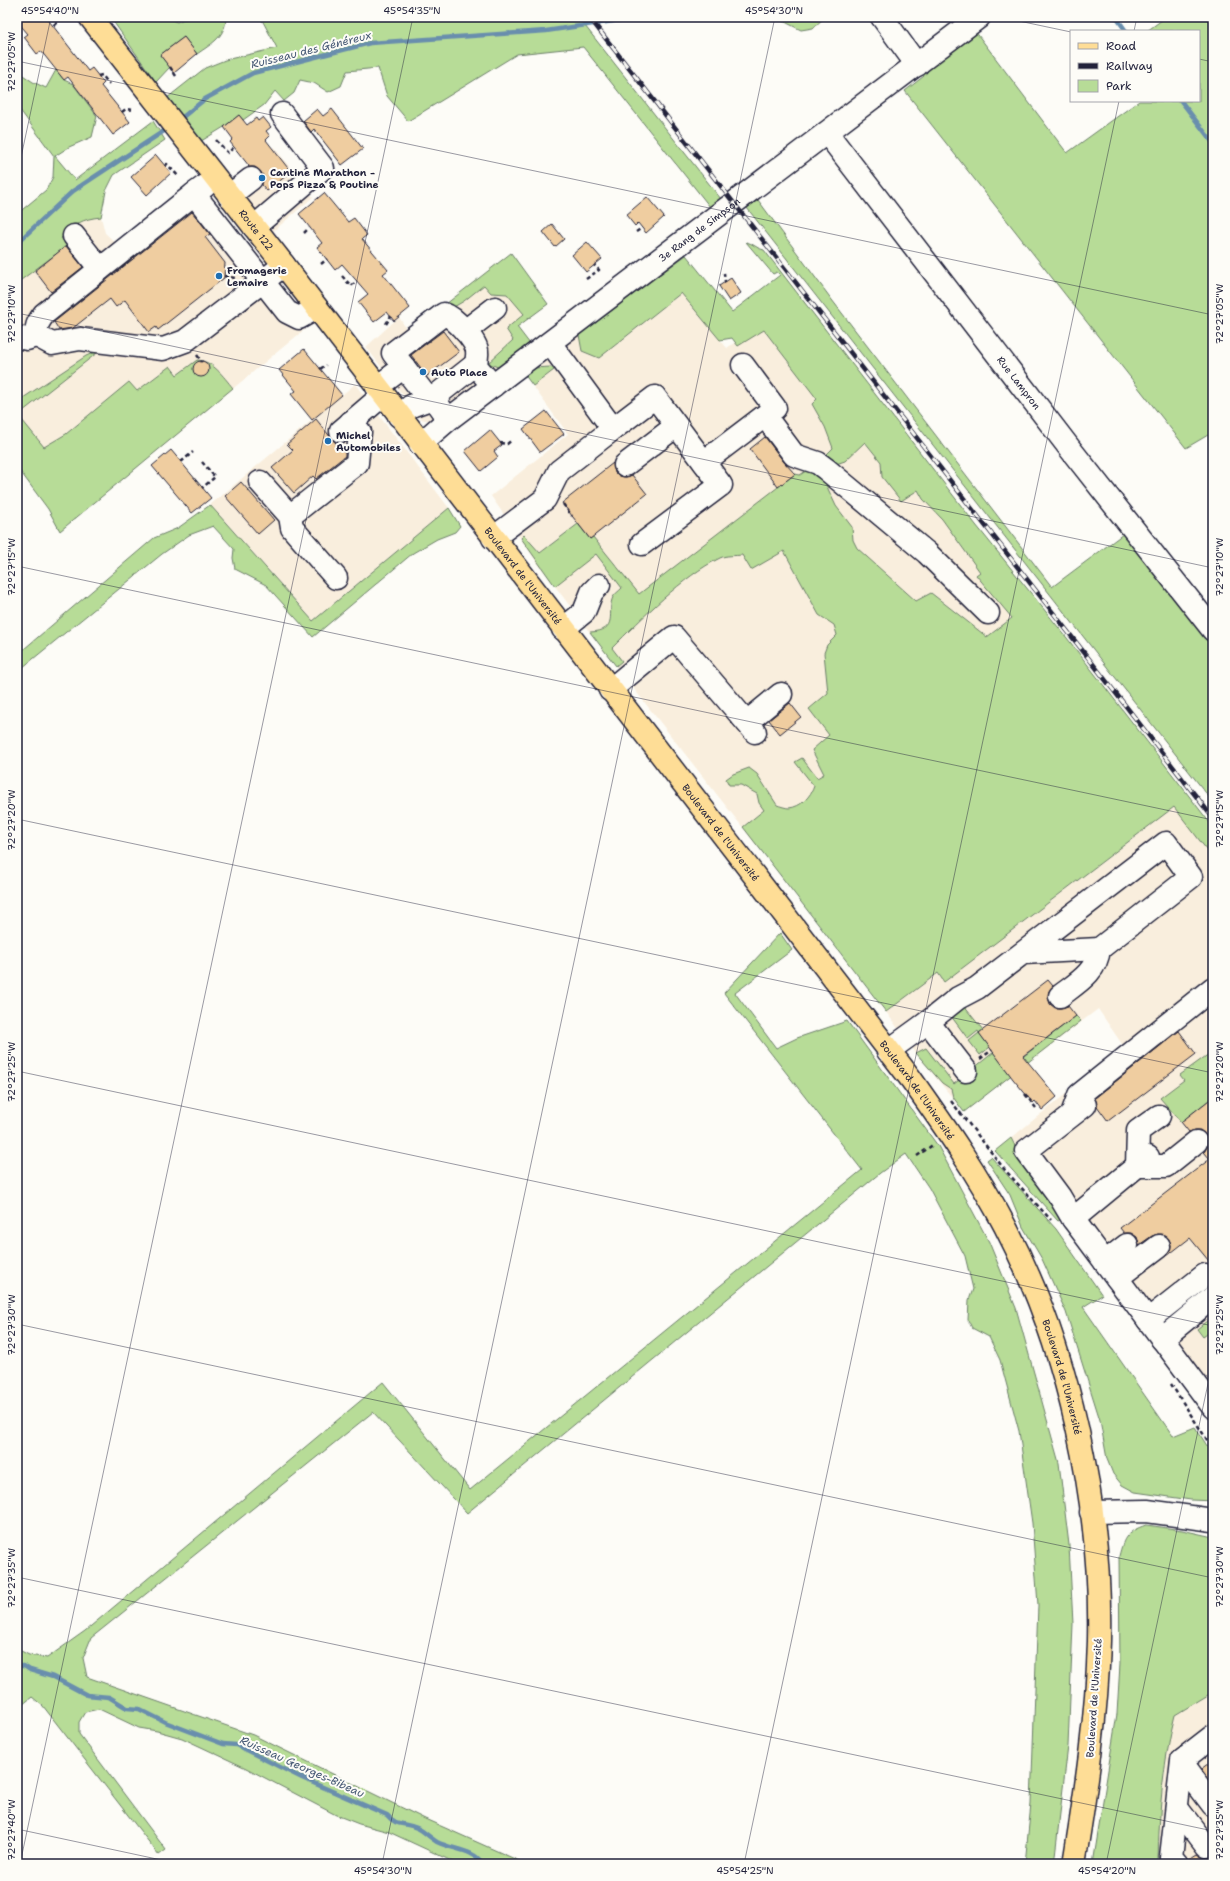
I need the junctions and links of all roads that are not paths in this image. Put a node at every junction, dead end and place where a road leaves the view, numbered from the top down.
1 (90, 17) edge
2 (882, 17) edge
3 (979, 17) edge
4 (917, 65) junction
5 (282, 114) dead end
6 (827, 133) junction
7 (215, 178) junction
8 (251, 179) dead end
9 (194, 194) junction
10 (229, 196) junction
11 (254, 227) junction
12 (74, 236) dead end
13 (284, 265) junction
14 (100, 269) junction
15 (263, 281) junction
16 (317, 308) junction
17 (495, 308) dead end
18 (465, 331) junction
19 (28, 336) edge
20 (550, 343) junction
21 (407, 364) junction
22 (476, 364) junction
23 (743, 365) dead end
24 (493, 386) junction
25 (380, 391) junction
26 (431, 399) junction
27 (399, 416) junction
28 (449, 419) junction
29 (676, 426) junction
30 (613, 429) junction
31 (758, 429) junction
32 (420, 444) junction
33 (704, 462) junction
34 (625, 465) dead end
35 (260, 482) dead end
36 (290, 516) junction
37 (493, 538) junction
38 (642, 544) dead end
39 (336, 578) dead end
40 (599, 585) dead end
41 (988, 613) dead end
42 (563, 629) junction
43 (1213, 630) edge
44 (610, 690) junction
45 (781, 694) dead end
46 (1099, 949) junction
47 (1023, 953) junction
48 (1213, 988) edge
49 (1060, 996) dead end
50 (928, 1022) junction
51 (888, 1051) junction
52 (974, 1064) road end
53 (1159, 1116) dead end
54 (1196, 1142) dead end
55 (1155, 1151) dead end
56 (1136, 1166) junction
57 (1073, 1219) junction
58 (1127, 1245) dead end
59 (1159, 1246) dead end
60 (1111, 1270) junction
61 (1205, 1275) dead end
62 (1213, 1297) edge
63 (1148, 1320) junction
64 (1162, 1338) junction
65 (1213, 1406) edge
66 (1091, 1512) junction
67 (1213, 1520) edge
68 (1210, 1744) edge
69 (1182, 1764) junction
70 (1213, 1805) edge
71 (1177, 1808) junction
72 (1206, 1846) dead end
73 (1074, 1864) edge
74 (1177, 1864) edge

1 - 7 main road, Route 122
2 - 4 street
3 - 4 street, 3e Rang de Simpson
4 - 6 street, 3e Rang de Simpson
5 - 11 street
6 - 20 street, 3e Rang de Simpson
6 - 43 street, Rue Lampron
7 - 9 street
7 - 10 main road, Route 122
8 - 10 street
9 - 14 street
9 - 15 street
10 - 11 main road, Route 122
11 - 13 main road, Route 122
12 - 14 street
13 - 15 street
13 - 16 main road, Route 122
14 - 19 street
15 - 16 street
15 - 19 street
16 - 25 main road, Route 122
17 - 18 street
18 - 21 street
18 - 22 street
20 - 24 street, 3e Rang de Simpson
20 - 30 street
21 - 25 street
21 - 26 street
22 - 24 street
22 - 26 street
23 - 31 street
24 - 28 street, 3e Rang de Simpson
25 - 27 main road, Route 122
25 - 36 street
26 - 27 street
26 - 28 street
27 - 32 main road, Route 122
28 - 32 street, 3e Rang de Simpson
29 - 30 street
29 - 33 street
29 - 34 street
30 - 37 street
31 - 33 street
31 - 41 street
32 - 37 main road, Boulevard de l'Université
33 - 38 street
35 - 36 street
36 - 39 street
37 - 42 main road, Boulevard de l'Université
40 - 42 street
42 - 44 main road, Boulevard de l'Université
44 - 45 street
44 - 51 main road, Boulevard de l'Université
46 - 47 street
46 - 47 street
46 - 49 street
47 - 50 street
48 - 57 street
50 - 51 street
50 - 52 street
51 - 66 main road, Boulevard de l'Université
53 - 56 street
54 - 56 street
55 - 56 street
56 - 57 street
57 - 60 street
58 - 60 street
59 - 60 street
60 - 63 street
61 - 63 street
62 - 64 street
63 - 64 street
64 - 65 street
66 - 67 street
66 - 73 main road, Boulevard de l'Université
68 - 69 street
69 - 70 street
69 - 71 street
71 - 72 street
71 - 74 street

